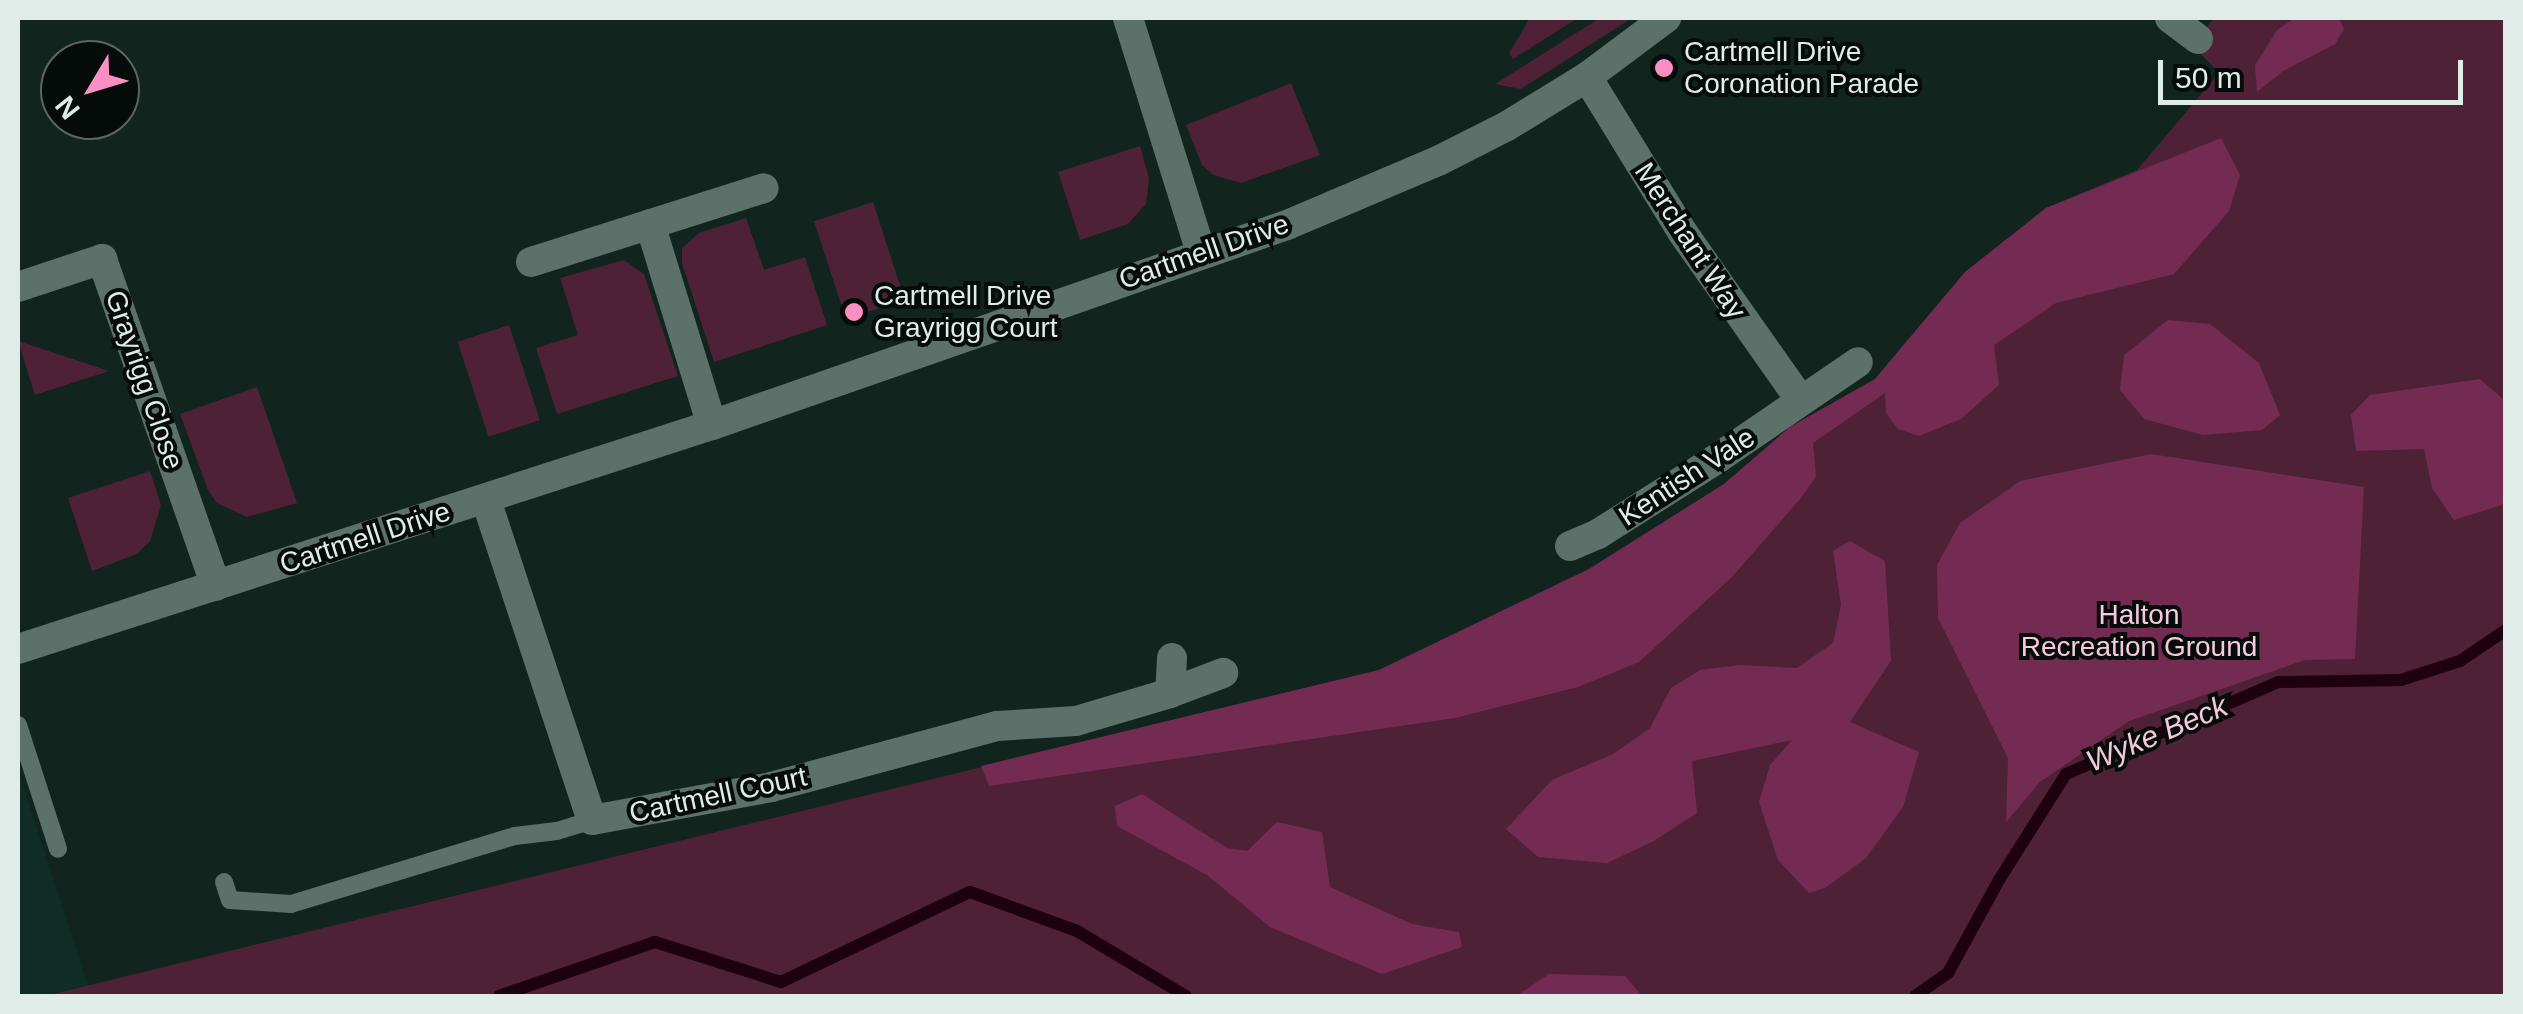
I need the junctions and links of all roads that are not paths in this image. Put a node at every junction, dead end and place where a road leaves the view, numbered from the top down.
1 (1128, 18) edge
2 (1666, 18) edge
3 (2170, 18) edge
4 (2198, 39) dead end
5 (1587, 77) junction
6 (764, 188) dead end
7 (650, 224) junction
8 (1201, 252) junction
9 (531, 262) dead end
10 (18, 288) edge
11 (1858, 362) dead end
12 (1802, 401) junction
13 (712, 425) junction
14 (486, 500) junction
15 (1570, 546) dead end
16 (216, 586) junction
17 (18, 650) edge
18 (1172, 658) dead end
19 (1224, 673) dead end
20 (1170, 693) junction
21 (18, 725) edge
22 (592, 820) junction
23 (58, 848) dead end
24 (224, 882) dead end

1 - 8 street
2 - 5 street, Cartmell Drive
3 - 4 street
5 - 8 street, Cartmell Drive
5 - 12 street, Merchant Way
6 - 7 street
7 - 9 street
7 - 13 street
8 - 13 street, Cartmell Drive
10 - 16 street, Grayrigg Close
11 - 12 street, Kentish Vale
12 - 15 street, Kentish Vale
13 - 14 street, Cartmell Drive
14 - 16 street, Cartmell Drive
14 - 22 street, Cartmell Court
16 - 17 street, Cartmell Drive
18 - 20 street
19 - 20 street, Cartmell Court
20 - 22 street, Cartmell Court
21 - 23 lane
22 - 24 lane

